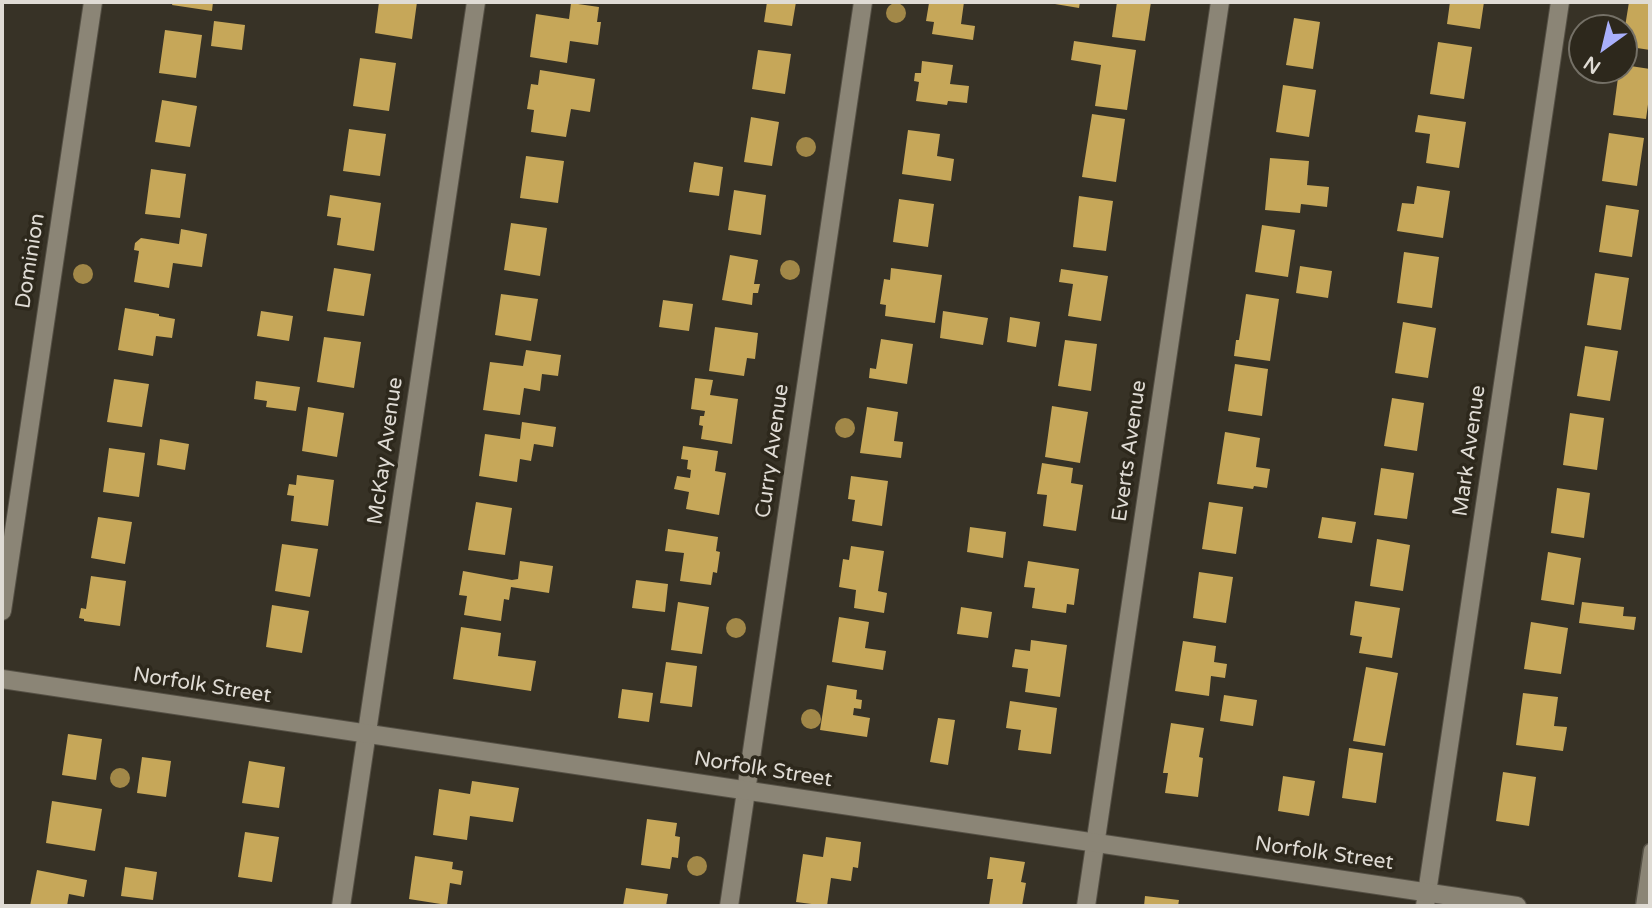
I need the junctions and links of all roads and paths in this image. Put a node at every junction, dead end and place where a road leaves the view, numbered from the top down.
1 (93, 2) edge
2 (476, 2) edge
3 (863, 2) edge
4 (1220, 2) edge
5 (1560, 2) edge
6 (2, 611) edge
7 (2, 679) edge
8 (367, 734) junction
9 (746, 791) junction
10 (1095, 843) junction
11 (1650, 850) edge
12 (1426, 900) edge
13 (341, 906) edge
14 (729, 906) edge
15 (1086, 906) edge
16 (1517, 906) edge
17 (1642, 906) edge

1 - 6 street, Dominion
2 - 8 street, McKay Avenue
3 - 9 street, Curry Avenue
4 - 10 street, Everts Avenue
5 - 12 street, Mark Avenue
7 - 8 street, Norfolk Street
8 - 9 street, Norfolk Street
8 - 13 street, McKay Avenue
9 - 10 street, Norfolk Street
9 - 14 street, Curry Avenue
10 - 12 street, Norfolk Street
10 - 15 street, Everts Avenue
11 - 17 lane
12 - 16 street, Norfolk Street

